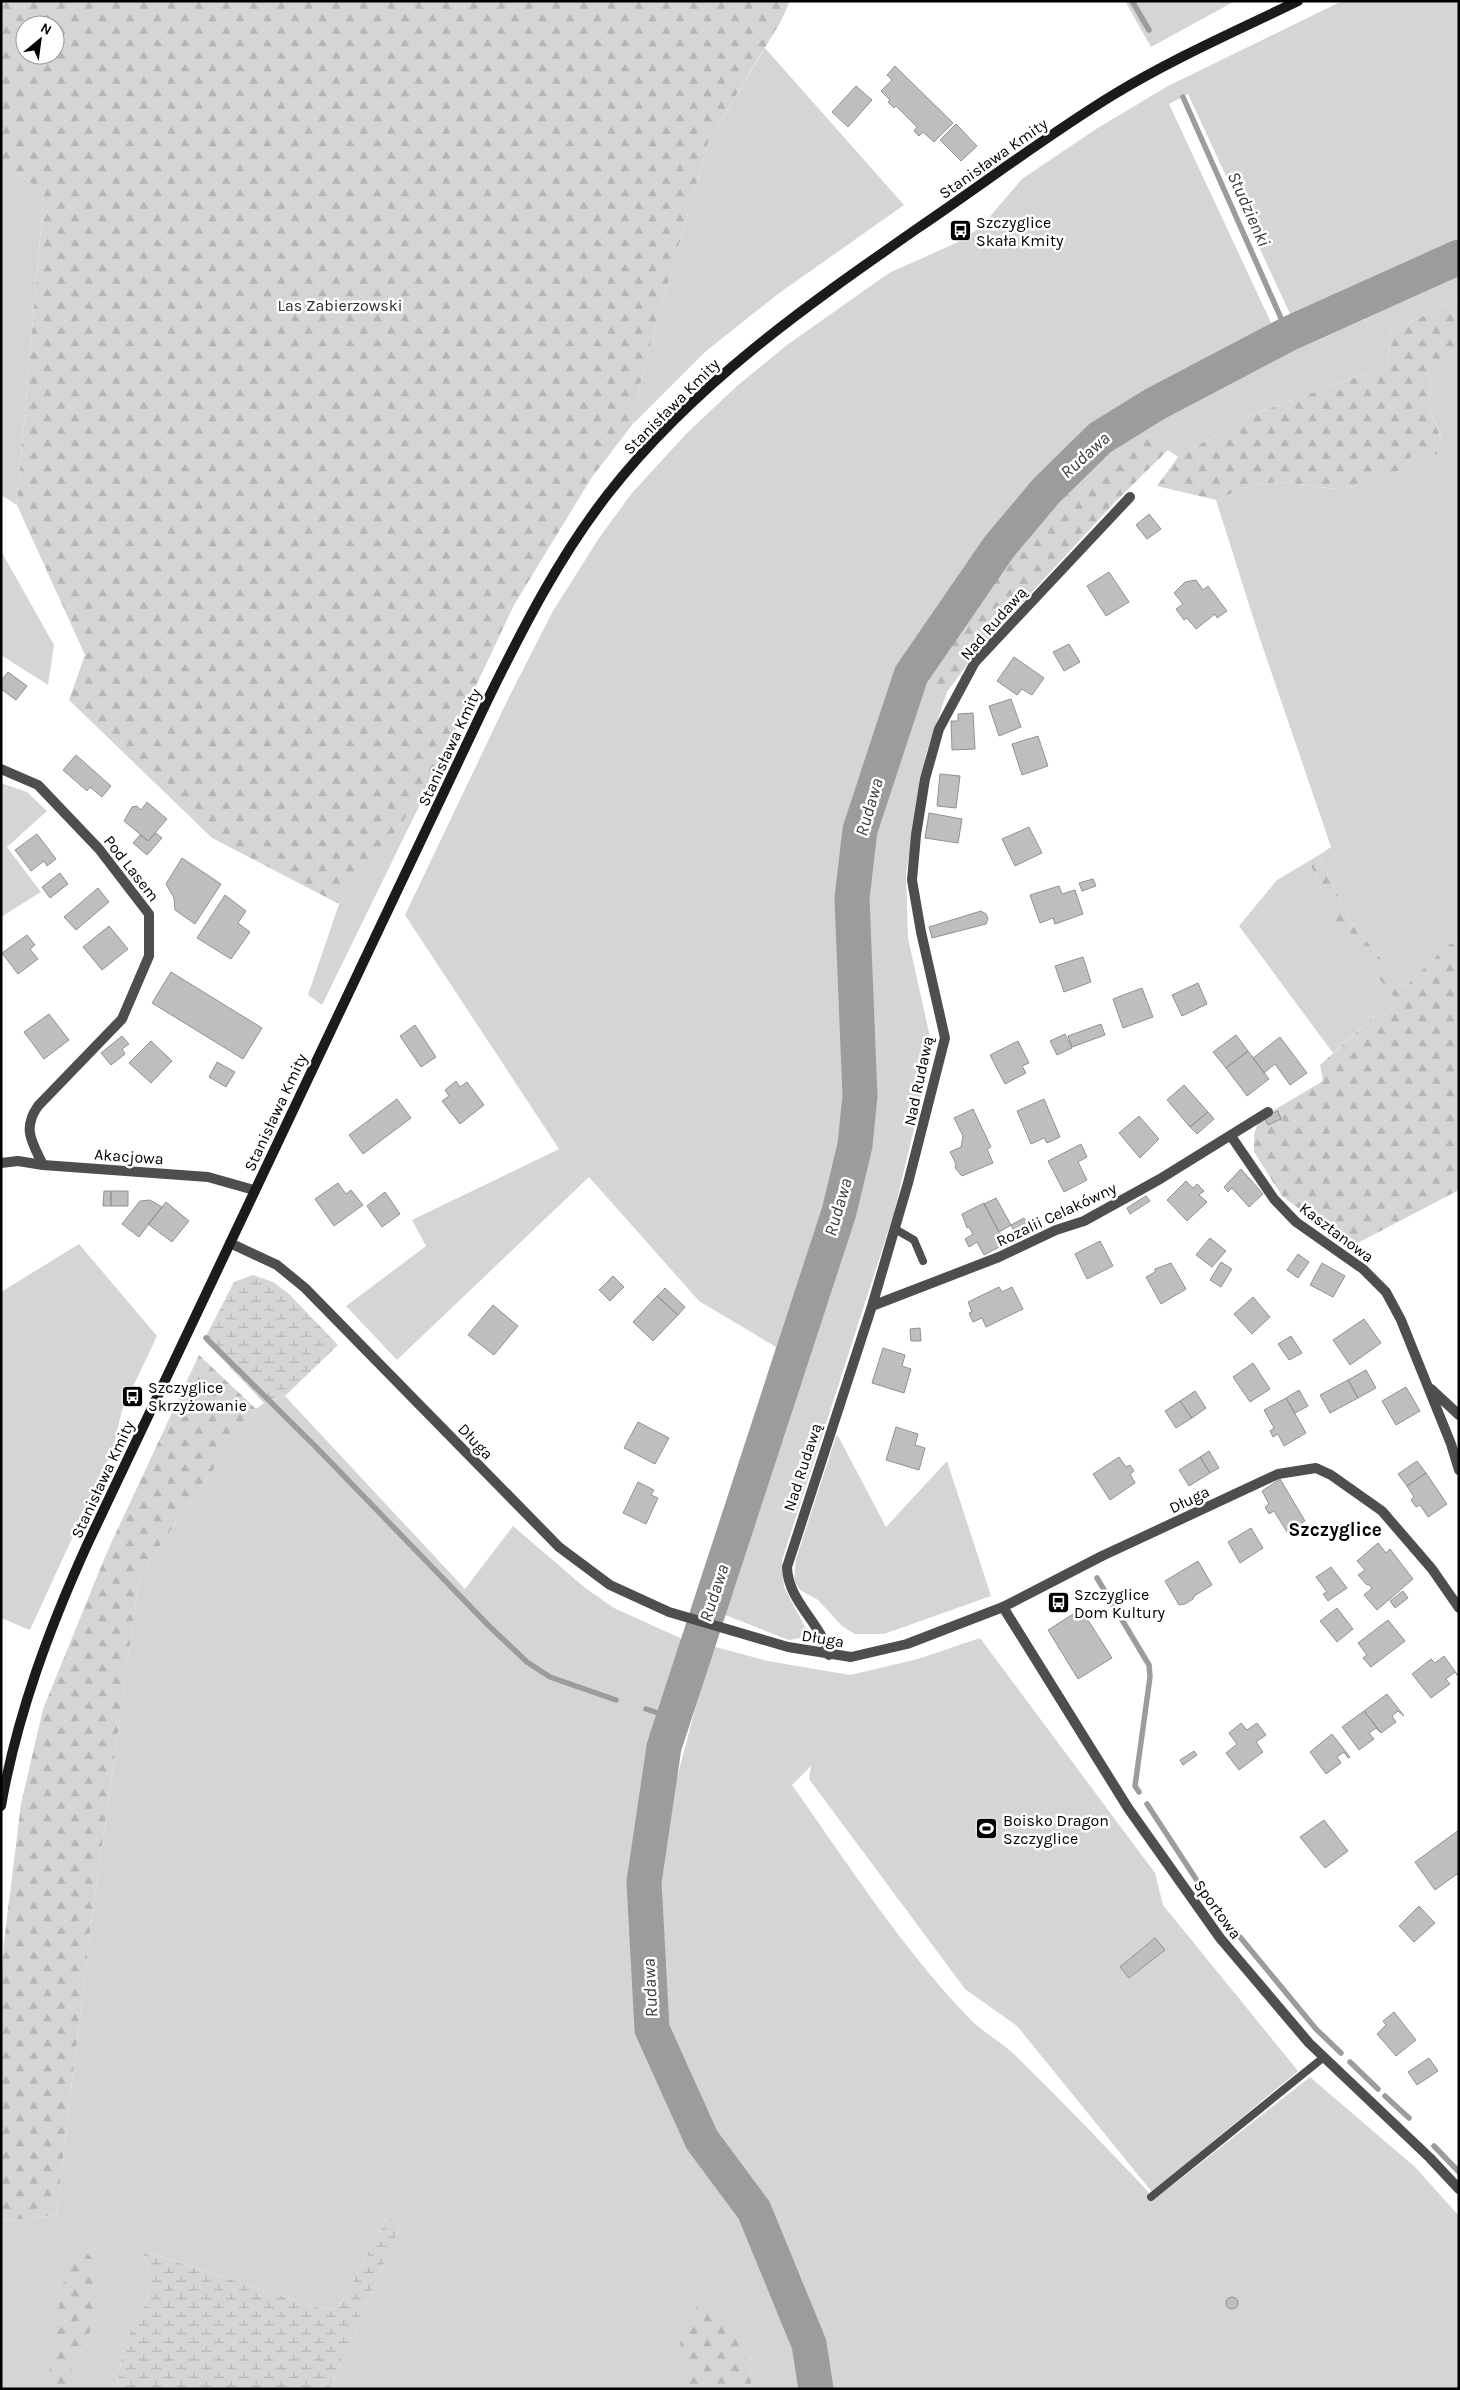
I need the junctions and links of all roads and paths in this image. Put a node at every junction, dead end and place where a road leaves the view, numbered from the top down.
1 (1298, 1) edge
2 (1130, 497) dead end
3 (1, 769) edge
4 (1268, 1112) dead end
5 (1231, 1136) junction
6 (1, 1163) edge
7 (43, 1165) junction
8 (254, 1190) junction
9 (895, 1229) junction
10 (230, 1243) junction
11 (922, 1261) dead end
12 (872, 1306) junction
13 (1428, 1387) junction
14 (1459, 1415) edge
15 (1459, 1470) edge
16 (1003, 1607) junction
17 (1459, 1608) edge
18 (829, 1655) junction
19 (1, 1806) edge
20 (1324, 2057) junction
21 (1459, 2189) edge
22 (1151, 2197) dead end

1 - 8 main road, Stanisława Kmity
2 - 9 street, Nad Rudawą
3 - 7 street, Pod Lasem
4 - 5 street, Rozalii Celakówny
5 - 12 street, Rozalii Celakówny
5 - 13 street, Kasztanowa
6 - 7 street, Akacjowa
7 - 8 street, Akacjowa
8 - 10 main road, Stanisława Kmity
9 - 11 lane
9 - 12 street, Nad Rudawą
10 - 18 street, Długa
10 - 19 main road, Stanisława Kmity
12 - 18 street, Nad Rudawą
13 - 14 street
13 - 15 street, Kasztanowa
16 - 17 street, Długa
16 - 18 street, Długa
16 - 20 street, Sportowa
20 - 21 street, Sportowa
20 - 22 lane

